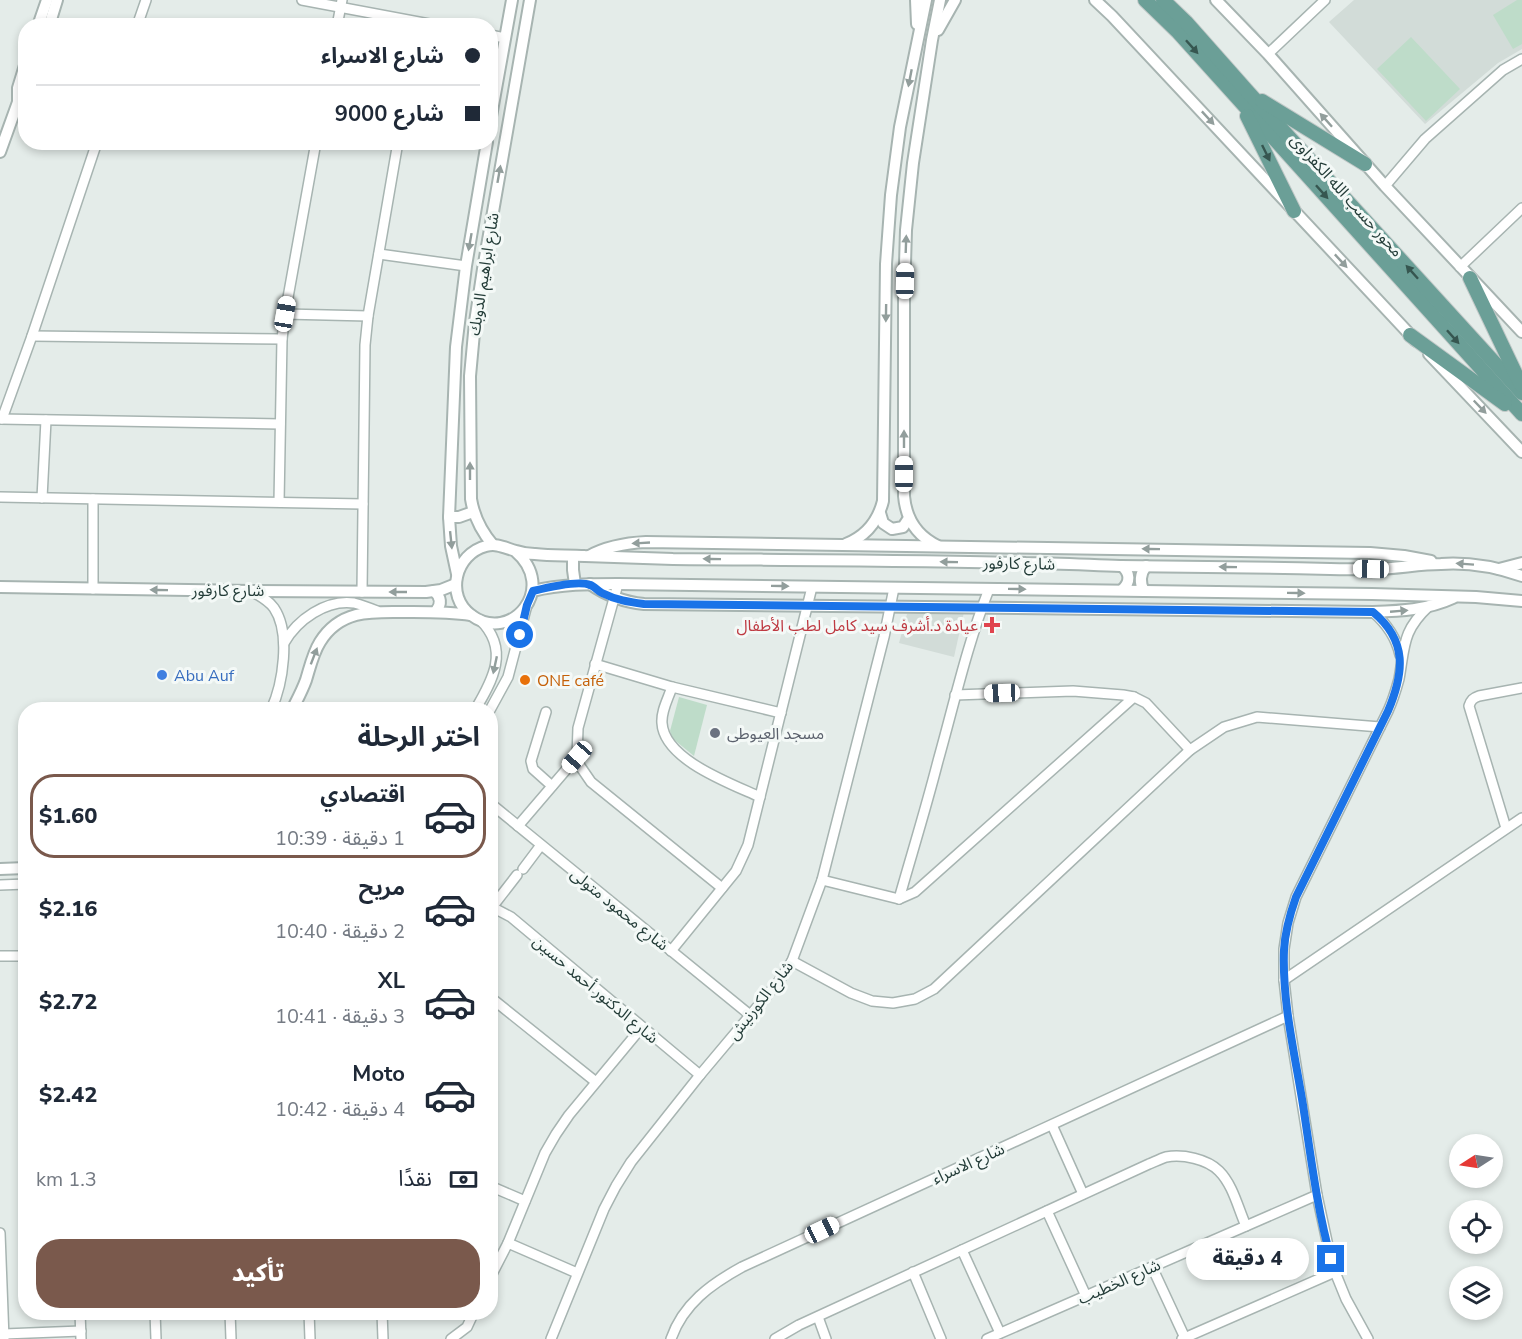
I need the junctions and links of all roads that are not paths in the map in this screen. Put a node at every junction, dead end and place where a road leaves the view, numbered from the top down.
1 (47, 0) edge
2 (57, 0) edge
3 (146, 0) edge
4 (302, 0) edge
5 (512, 0) edge
6 (530, 0) edge
7 (916, 0) edge
8 (926, 0) edge
9 (940, 0) edge
10 (955, 0) edge
11 (1095, 0) edge
12 (1216, 0) edge
13 (1325, 0) edge
14 (1153, 2) edge
15 (341, 4) edge
16 (41, 18) edge
17 (51, 18) edge
18 (140, 18) edge
19 (396, 18) edge
20 (498, 37) edge
21 (505, 38) junction
22 (918, 38) junction
23 (932, 40) junction
24 (1268, 54) junction
25 (1522, 59) edge
26 (498, 77) edge
27 (1244, 97) junction
28 (18, 113) edge
29 (94, 150) edge
30 (315, 150) edge
31 (397, 150) edge
32 (486, 150) edge
33 (0, 152) edge
34 (1365, 164) junction
35 (1385, 186) junction
36 (1522, 208) edge
37 (1294, 211) junction
38 (379, 254) junction
39 (466, 266) junction
40 (1465, 272) junction
41 (285, 314) junction
42 (368, 316) junction
43 (1522, 332) edge
44 (1410, 335) junction
45 (32, 336) junction
46 (282, 339) junction
47 (1522, 387) edge
48 (1522, 393) edge
49 (1522, 415) edge
50 (1, 419) edge
51 (46, 420) junction
52 (280, 424) junction
53 (1522, 452) edge
54 (0, 497) edge
55 (42, 498) junction
56 (93, 499) junction
57 (279, 502) junction
58 (363, 504) junction
59 (473, 512) junction
60 (880, 513) junction
61 (449, 517) junction
62 (909, 518) junction
63 (773, 544) junction
64 (844, 544) junction
65 (493, 545) junction
66 (938, 546) junction
67 (1007, 547) junction
68 (515, 551) junction
69 (1240, 551) junction
70 (573, 556) junction
71 (588, 556) junction
72 (734, 560) junction
73 (1026, 563) junction
74 (1522, 563) edge
75 (1440, 564) junction
76 (1122, 566) junction
77 (1146, 566) junction
78 (1274, 568) junction
79 (1498, 569) junction
80 (1522, 576) edge
81 (456, 579) junction
82 (575, 584) junction
83 (589, 584) junction
84 (618, 584) junction
85 (0, 587) edge
86 (812, 587) junction
87 (93, 588) junction
88 (894, 588) junction
89 (989, 588) junction
90 (1122, 590) junction
91 (251, 591) junction
92 (434, 591) junction
93 (533, 591) junction
94 (1144, 591) junction
95 (362, 592) junction
96 (1264, 592) junction
97 (1456, 597) junction
98 (614, 598) junction
99 (1522, 601) edge
100 (527, 605) junction
101 (808, 606) junction
102 (1429, 606) junction
103 (890, 607) junction
104 (981, 607) junction
105 (436, 611) junction
106 (1291, 611) junction
107 (380, 612) junction
108 (1373, 612) junction
109 (476, 618) junction
110 (283, 645) junction
111 (1401, 659) junction
112 (596, 664) junction
113 (672, 687) junction
114 (1522, 688) edge
115 (955, 695) junction
116 (1134, 697) junction
117 (274, 702) edge
118 (296, 702) edge
119 (480, 702) edge
120 (494, 702) edge
121 (546, 712) dead end
122 (781, 713) junction
123 (1380, 727) junction
124 (1190, 750) junction
125 (577, 757) junction
126 (552, 786) junction
127 (760, 797) junction
128 (498, 810) edge
129 (1522, 818) edge
130 (518, 826) junction
131 (1506, 828) junction
132 (541, 845) junction
133 (18, 868) edge
134 (0, 869) edge
135 (822, 880) junction
136 (18, 884) edge
137 (0, 885) edge
138 (722, 888) junction
139 (498, 899) edge
140 (899, 899) junction
141 (498, 910) edge
142 (671, 951) junction
143 (18, 956) edge
144 (0, 957) edge
145 (792, 961) junction
146 (1284, 980) junction
147 (498, 1002) edge
148 (750, 1015) junction
149 (1288, 1016) junction
150 (642, 1027) junction
151 (700, 1074) junction
152 (596, 1082) junction
153 (1052, 1125) junction
154 (498, 1189) edge
155 (1083, 1194) junction
156 (1317, 1195) junction
157 (525, 1201) junction
158 (1047, 1211) junction
159 (1246, 1226) junction
160 (0, 1233) edge
161 (508, 1243) junction
162 (962, 1250) junction
163 (1, 1262) edge
164 (498, 1262) edge
165 (1152, 1267) junction
166 (913, 1272) junction
167 (1335, 1272) junction
168 (577, 1273) junction
169 (1, 1292) edge
170 (1086, 1296) junction
171 (818, 1317) junction
172 (80, 1320) edge
173 (155, 1320) edge
174 (230, 1320) edge
175 (309, 1320) edge
176 (382, 1320) edge
177 (470, 1320) edge
178 (1011, 1329) junction
179 (1000, 1333) junction
180 (81, 1335) edge
181 (4, 1337) edge
182 (1184, 1338) edge
183 (156, 1339) edge
184 (231, 1339) edge
185 (310, 1339) edge
186 (382, 1339) edge
187 (451, 1339) edge
188 (551, 1339) edge
189 (671, 1339) edge
190 (775, 1339) edge
191 (826, 1339) edge
192 (941, 1339) edge
193 (987, 1339) edge
194 (1015, 1339) edge
195 (1368, 1339) edge

1 - 16 street
2 - 17 street
3 - 18 street
4 - 15 street
5 - 21 street
59 -> 6 street, شارع ابراهيم الدوبك
7 - 22 street
8 - 22 street
9 - 23 street
10 - 23 street
11 -> 37 street
12 - 24 street
13 - 24 street
14 - 27 main road, محور حسب الله الكفراوى
15 - 19 street
20 - 21 street
21 - 26 street
22 -> 60 street
62 -> 23 street
34 -> 24 street
25 - 35 street
27 - 34 main road
27 -> 37 main road
48 -> 27 main road, محور حسب الله الكفراوى
27 -> 49 main road, محور حسب الله الكفراوى
28 - 33 street
29 - 45 street
30 - 41 street
31 - 38 street
32 -> 39 street, شارع ابراهيم الدوبك
34 - 35 street
35 - 40 street
36 - 40 street
37 -> 44 street
38 - 39 street
38 - 42 street
39 - 61 street, شارع ابراهيم الدوبك
40 - 43 street
40 - 47 main road
41 - 42 street
41 - 46 street
42 - 58 street
44 - 49 main road
44 -> 53 street
45 - 46 street
45 - 50 street
46 - 52 street
50 - 51 street
51 - 52 street
51 - 55 street
52 - 57 street
54 - 55 street
55 - 56 street
56 - 57 street
56 - 87 street
57 - 58 street
58 - 95 street
59 - 61 street
59 - 65 street, شارع ابراهيم الدوبك
60 - 62 street
60 - 64 street
61 -> 81 street, شارع ابراهيم الدوبك
62 - 66 street
63 - 64 street
63 -> 71 street
63 - 72 street
64 - 66 street
65 - 68 street
65 - 81 street
66 - 67 street
69 -> 67 street
67 - 73 street
68 - 70 street, شارع كارفور
68 - 93 street
69 - 75 street
69 - 78 street
70 - 71 street, شارع كارفور
70 - 82 street
72 -> 71 street, شارع كارفور
73 -> 72 street, شارع كارفور
73 - 76 street, شارع كارفور
74 - 79 street
75 - 78 street, شارع كارفور
79 -> 75 street, شارع كارفور
76 - 77 street, شارع كارفور
76 - 90 street
78 -> 77 street, شارع كارفور
77 - 94 street
79 - 80 street, شارع كارفور
81 - 92 street, شارع كارفور
81 - 109 street
82 - 83 street, شارع كارفور
82 - 93 street, شارع كارفور
83 - 84 street, شارع كارفور
83 - 98 street
84 -> 86 street, شارع كارفور
84 - 98 street
85 - 87 street, شارع كارفور
86 - 88 street, شارع كارفور
86 - 101 street
91 -> 87 street, شارع كارفور
88 - 89 street, شارع كارفور
88 - 103 street, شارع الكورنيش
89 -> 90 street, شارع كارفور
89 - 104 street
90 - 94 street, شارع كارفور
91 - 95 street, شارع كارفور
91 - 110 street
92 -> 95 street, شارع كارفور
92 - 105 street
93 - 100 street
94 - 96 street, شارع كارفور
96 -> 97 street, شارع كارفور
96 - 106 street
97 - 99 street, شارع كارفور
97 - 102 street
98 - 101 street
98 - 112 street
100 - 109 street
100 - 120 street
101 - 103 street
101 - 122 street
108 -> 102 street
102 - 111 street
103 - 104 street
103 - 135 street, شارع الكورنيش
104 - 106 street
104 - 115 street
105 - 107 street
105 - 109 street
106 - 108 street
107 - 110 street
118 -> 107 street
108 - 111 street
109 -> 119 street
110 - 117 street
111 - 123 street
112 - 113 street
112 - 125 street
113 - 122 street
113 - 127 street
114 - 131 street
115 - 116 street
115 - 140 street
116 - 124 street
116 - 140 street
121 - 126 street
122 - 127 street
123 - 124 street
123 - 146 street
124 - 145 street
125 - 126 street
125 - 138 street
126 - 130 street
127 - 138 street
128 - 130 street, شارع محمود متولى
129 - 131 street
130 - 132 street, شارع محمود متولى
131 - 146 street
132 - 139 street
132 - 142 street, شارع محمود متولى
133 - 134 street
135 - 140 street
135 - 145 street, شارع الكورنيش
136 - 137 street
138 - 142 street
141 - 150 street, شارع الدكتور أحمد حسين
142 - 148 street, شارع محمود متولى
143 - 144 street
145 - 148 street, شارع الكورنيش
146 - 149 street
147 - 152 street
148 - 151 street, شارع الكورنيش
149 - 153 street, شارع الاسراء
149 - 156 street
150 - 151 street, شارع الدكتور أحمد حسين
150 - 152 street
151 - 168 street, شارع الكورنيش
152 - 157 street
153 - 155 street
153 - 189 street, شارع الاسراء
154 - 157 street
155 - 158 street
155 - 159 street
156 - 159 street, شارع الخطيب
156 - 167 street
157 - 161 street
158 - 162 street
158 - 170 street
159 - 165 street, شارع الخطيب
160 - 163 street
161 - 164 street
161 - 168 street
162 - 166 street
162 - 179 street
163 - 169 street
165 - 170 street, شارع الخطيب
165 - 182 street
166 - 171 street
166 - 192 street
167 - 182 street
167 - 195 street
168 - 188 street, شارع الكورنيش
169 - 181 street
170 - 178 street, شارع الخطيب
171 - 190 street
171 - 191 street
172 - 180 street
173 - 183 street
174 - 184 street
175 - 185 street
176 - 186 street
177 - 187 street
178 - 179 street, شارع الخطيب
178 - 194 street
179 - 193 street, شارع الخطيب
180 - 181 street

